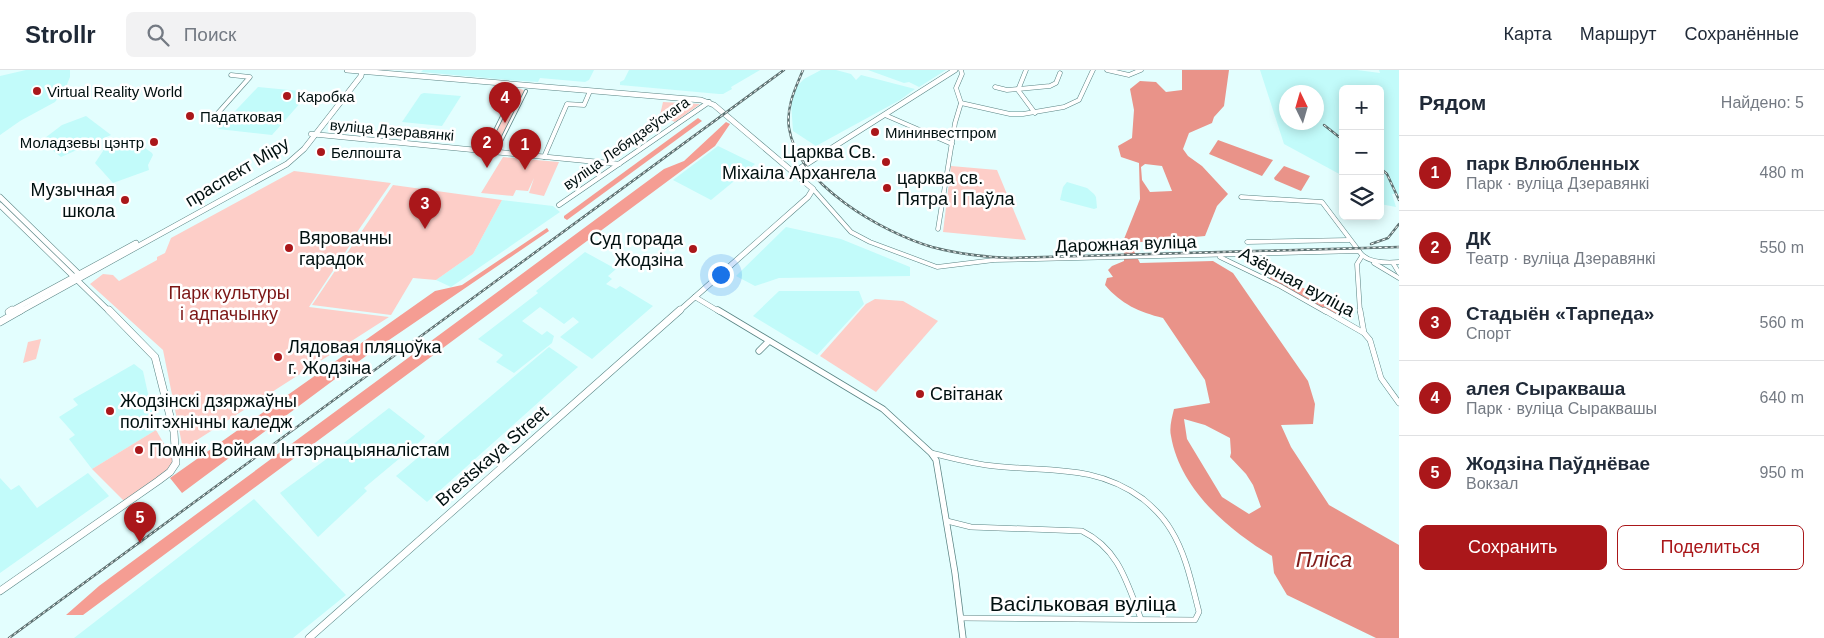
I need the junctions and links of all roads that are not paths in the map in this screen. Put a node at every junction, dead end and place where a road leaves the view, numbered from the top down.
1 (236, 70) edge
2 (347, 70) edge
3 (955, 70) edge
4 (960, 70) edge
5 (1026, 70) edge
6 (1094, 70) edge
7 (1107, 70) edge
8 (362, 71) edge
9 (1140, 71) edge
10 (1060, 73) dead end
11 (995, 87) dead end
12 (515, 90) dead end
13 (1018, 90) junction
14 (526, 91) dead end
15 (590, 91) junction
16 (709, 102) junction
17 (961, 103) junction
18 (1035, 113) junction
19 (885, 115) junction
20 (217, 118) dead end
21 (314, 134) junction
22 (952, 144) junction
23 (486, 149) junction
24 (497, 150) junction
25 (544, 157) junction
26 (619, 164) junction
27 (794, 172) junction
28 (813, 190) junction
29 (0, 197) edge
30 (1241, 197) dead end
31 (0, 205) edge
32 (559, 205) dead end
33 (938, 229) dead end
34 (1349, 240) junction
35 (1248, 242) dead end
36 (1359, 251) junction
37 (1217, 255) junction
38 (1362, 256) junction
39 (1371, 260) junction
40 (1399, 262) edge
41 (1393, 263) junction
42 (1399, 273) edge
43 (76, 276) junction
44 (1399, 278) edge
45 (695, 297) junction
46 (0, 317) edge
47 (0, 322) edge
48 (1364, 333) junction
49 (768, 341) junction
50 (759, 351) dead end
51 (1399, 402) edge
52 (931, 453) junction
53 (947, 521) junction
54 (0, 590) edge
55 (961, 618) junction
56 (1141, 619) junction
57 (309, 638) edge
58 (963, 638) edge

1 - 20 street
2 - 8 main road
3 - 19 main road
4 - 17 street
5 - 13 street
6 - 18 street
7 - 9 street
8 - 15 main road
8 - 21 main road, праспект Міру
10 - 13 street
11 - 13 street
12 - 23 street
13 - 18 street
14 - 24 street
15 - 16 main road
15 - 25 street
16 - 26 street, вуліца Лебядзеўскага
16 - 27 main road
17 - 18 street
17 - 22 street
19 - 22 street
19 - 27 main road
21 - 23 street, вуліца Дзеравянкі
21 - 43 main road, праспект Міру
22 - 33 street
23 - 24 street, вуліца Дзеравянкі
24 - 25 street, вуліца Дзеравянкі
25 - 26 street, вуліца Дзеравянкі
26 - 32 street, вуліца Лебядзеўскага
27 - 28 main road
28 - 37 street, Дарожная вуліца
28 - 45 main road, Brestskaya Street
29 - 43 main road
30 - 34 street
31 - 43 main road
34 - 35 street
34 - 36 street
36 - 37 street, Дарожная вуліца
36 - 38 street
37 - 48 street, Азёрная вуліца
38 - 39 street
38 - 48 street, Азёрная вуліца
39 - 41 street
39 - 44 street
40 - 41 street
41 - 42 street
43 - 46 main road, праспект Міру
43 - 47 main road, праспект Міру
43 - 54 main road
45 - 49 street
45 - 57 main road, Brestskaya Street
48 - 51 street, Азёрная вуліца
49 - 50 street
49 - 52 street
52 - 53 street
52 - 56 street, Васільковая вуліца
53 - 55 street
53 - 56 street
55 - 56 street, Васільковая вуліца
55 - 58 street

